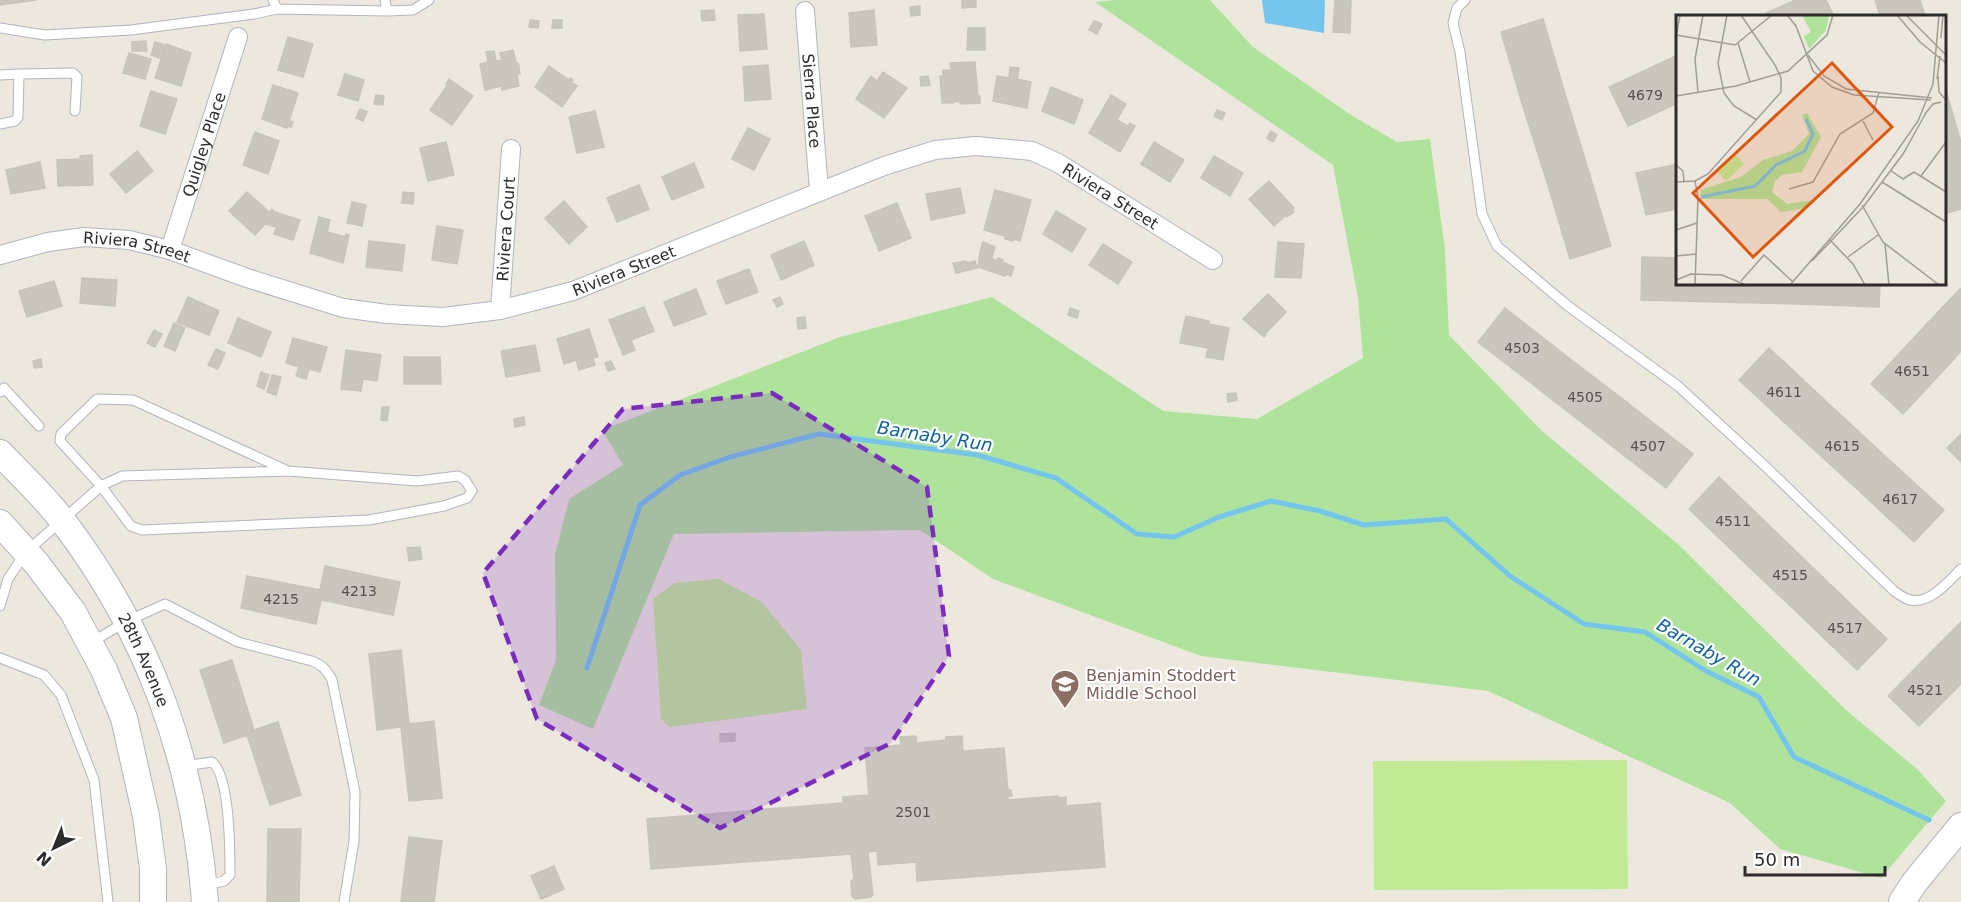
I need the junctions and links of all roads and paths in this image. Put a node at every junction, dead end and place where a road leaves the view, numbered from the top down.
1 (385, 0) edge
2 (429, 0) edge
3 (1465, 0) edge
4 (275, 4) edge
5 (805, 10) dead end
6 (387, 11) junction
7 (0, 28) edge
8 (238, 37) dead end
9 (19, 74) junction
10 (0, 75) edge
11 (75, 111) dead end
12 (0, 124) edge
13 (511, 149) dead end
14 (819, 191) junction
15 (170, 250) junction
16 (0, 255) edge
17 (1213, 260) dead end
18 (500, 310) junction
19 (0, 392) edge
20 (39, 426) dead end
21 (0, 453) edge
22 (288, 471) junction
23 (101, 486) junction
24 (62, 520) junction
25 (0, 523) edge
26 (26, 552) junction
27 (1961, 569) edge
28 (0, 606) edge
29 (127, 621) junction
30 (89, 643) junction
31 (0, 658) edge
32 (1961, 826) edge
33 (205, 894) edge
34 (108, 902) edge
35 (153, 902) edge
36 (344, 902) edge
37 (1902, 902) edge

1 - 6 lane
2 - 6 lane
3 - 27 lane
4 - 6 lane
4 - 7 lane
5 - 14 street, Sierra Place
8 - 15 street, Quigley Place
9 - 10 lane
9 - 11 lane
9 - 12 lane
13 - 18 street, Riviera Court
14 - 17 street, Riviera Street
14 - 18 street, Riviera Street
15 - 16 street, Riviera Street
15 - 18 street, Riviera Street
19 - 20 lane
21 - 24 street, 28th Avenue
22 - 23 lane
22 - 23 lane
22 - 23 lane
23 - 24 lane
24 - 26 lane
24 - 29 street, 28th Avenue
25 - 26 street
26 - 28 lane
26 - 30 street
29 - 30 lane
29 - 33 street, 28th Avenue
29 - 36 lane
30 - 35 street
31 - 34 lane
32 - 37 street

